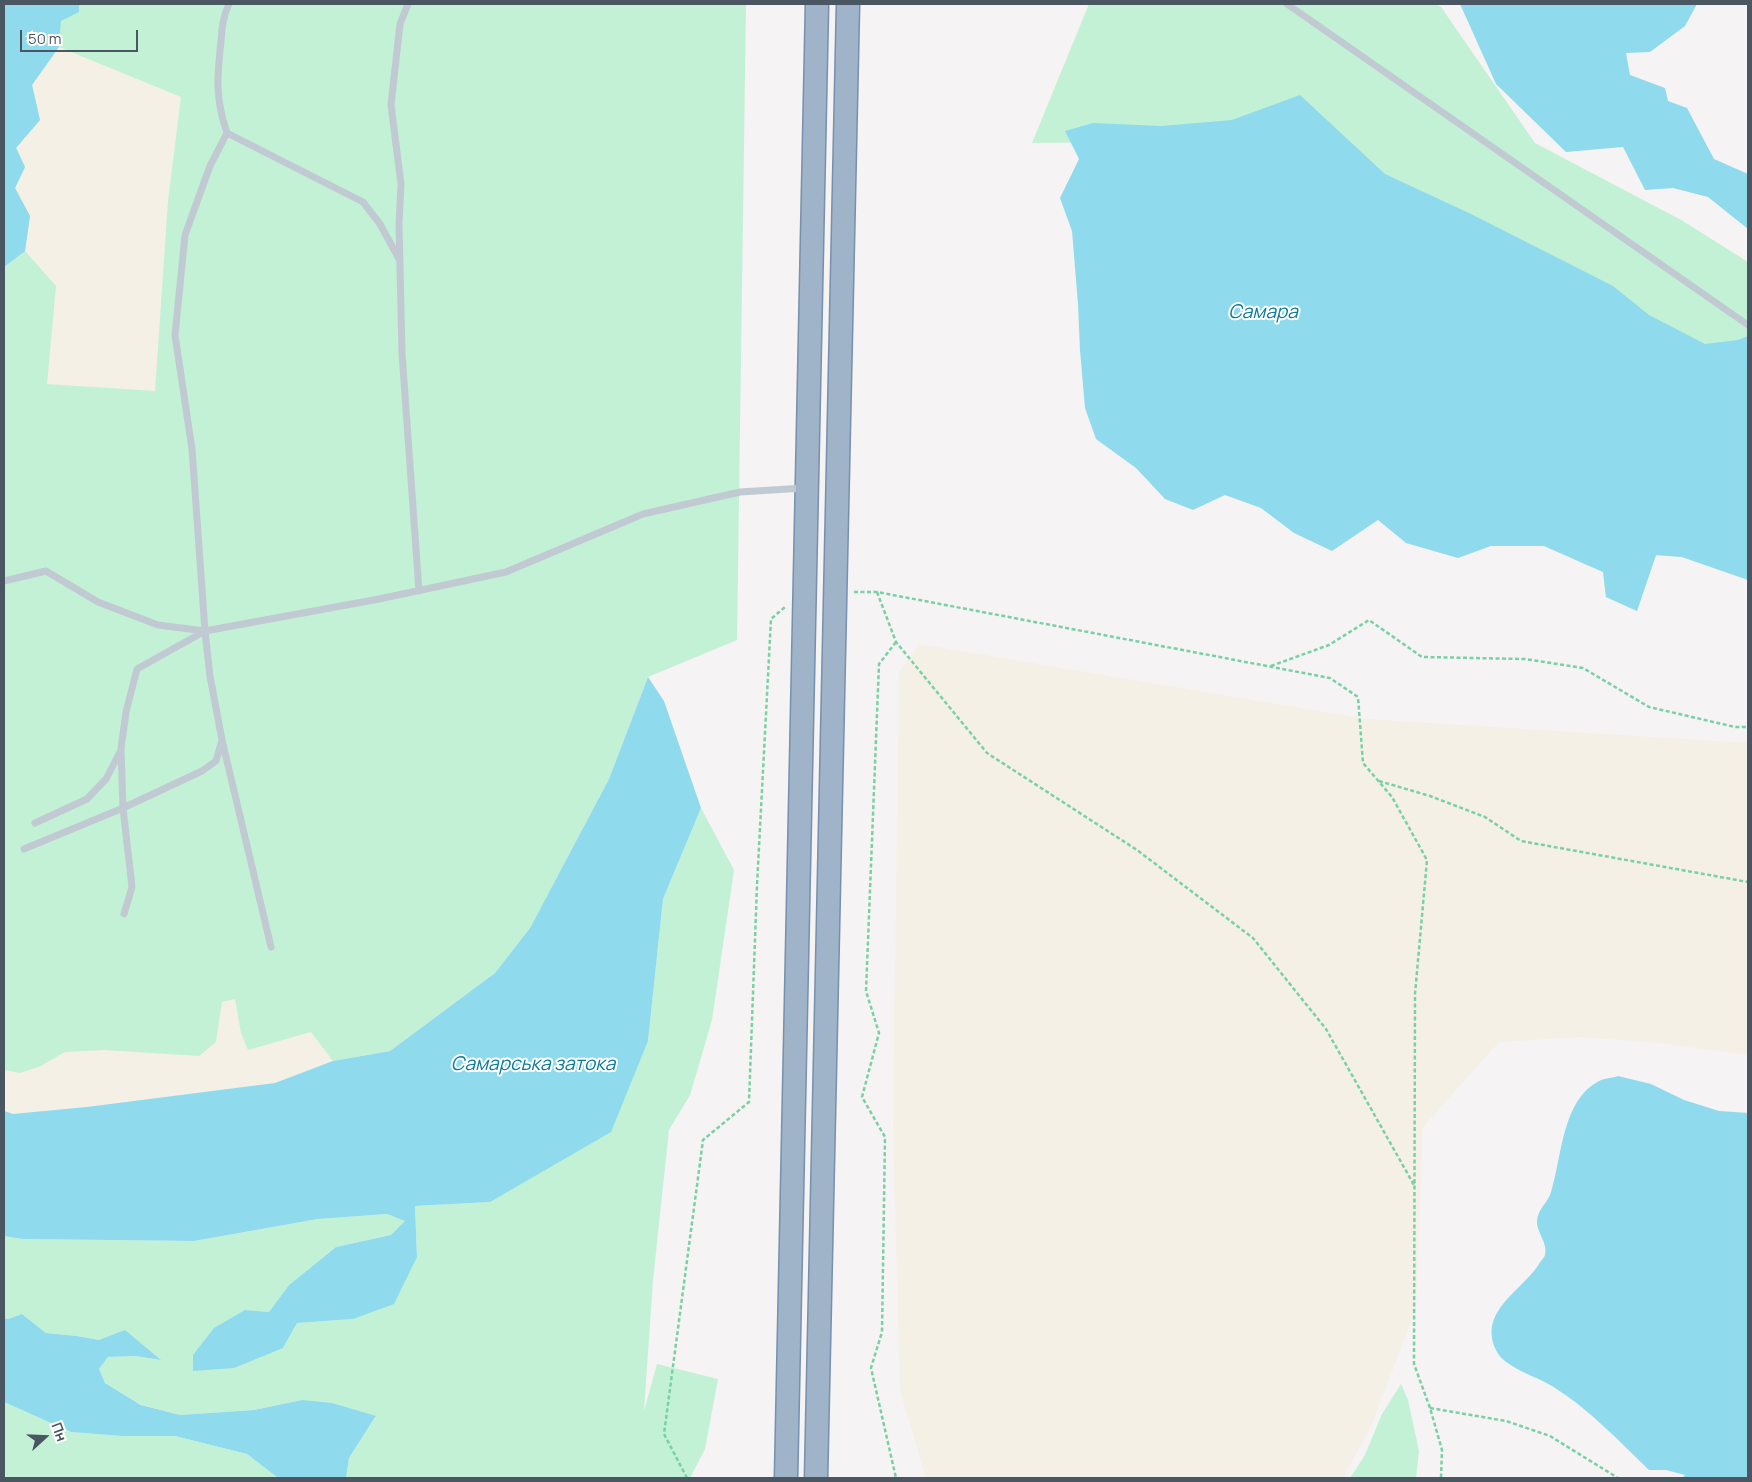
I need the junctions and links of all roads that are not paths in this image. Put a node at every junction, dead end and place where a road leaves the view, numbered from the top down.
1 (229, 4) edge
2 (408, 4) edge
3 (817, 4) edge
4 (848, 4) edge
5 (1287, 4) edge
6 (227, 133) junction
7 (400, 260) junction
8 (1748, 325) edge
9 (807, 487) junction
10 (4, 581) edge
11 (419, 591) junction
12 (205, 631) junction
13 (222, 740) junction
14 (121, 749) junction
15 (123, 808) junction
16 (35, 823) dead end
17 (24, 849) dead end
18 (124, 914) dead end
19 (271, 947) dead end
20 (786, 1478) edge
21 (816, 1478) edge

1 - 6 lane
2 - 7 lane
3 - 9 highway
4 - 21 highway
5 - 8 lane
6 - 7 lane
6 - 12 lane
7 - 11 lane
9 - 11 lane
9 - 20 highway
10 - 12 lane
11 - 12 lane
12 - 13 lane
12 - 14 lane
13 - 15 lane
13 - 19 lane
14 - 15 lane
14 - 16 lane
15 - 17 lane
15 - 18 lane

